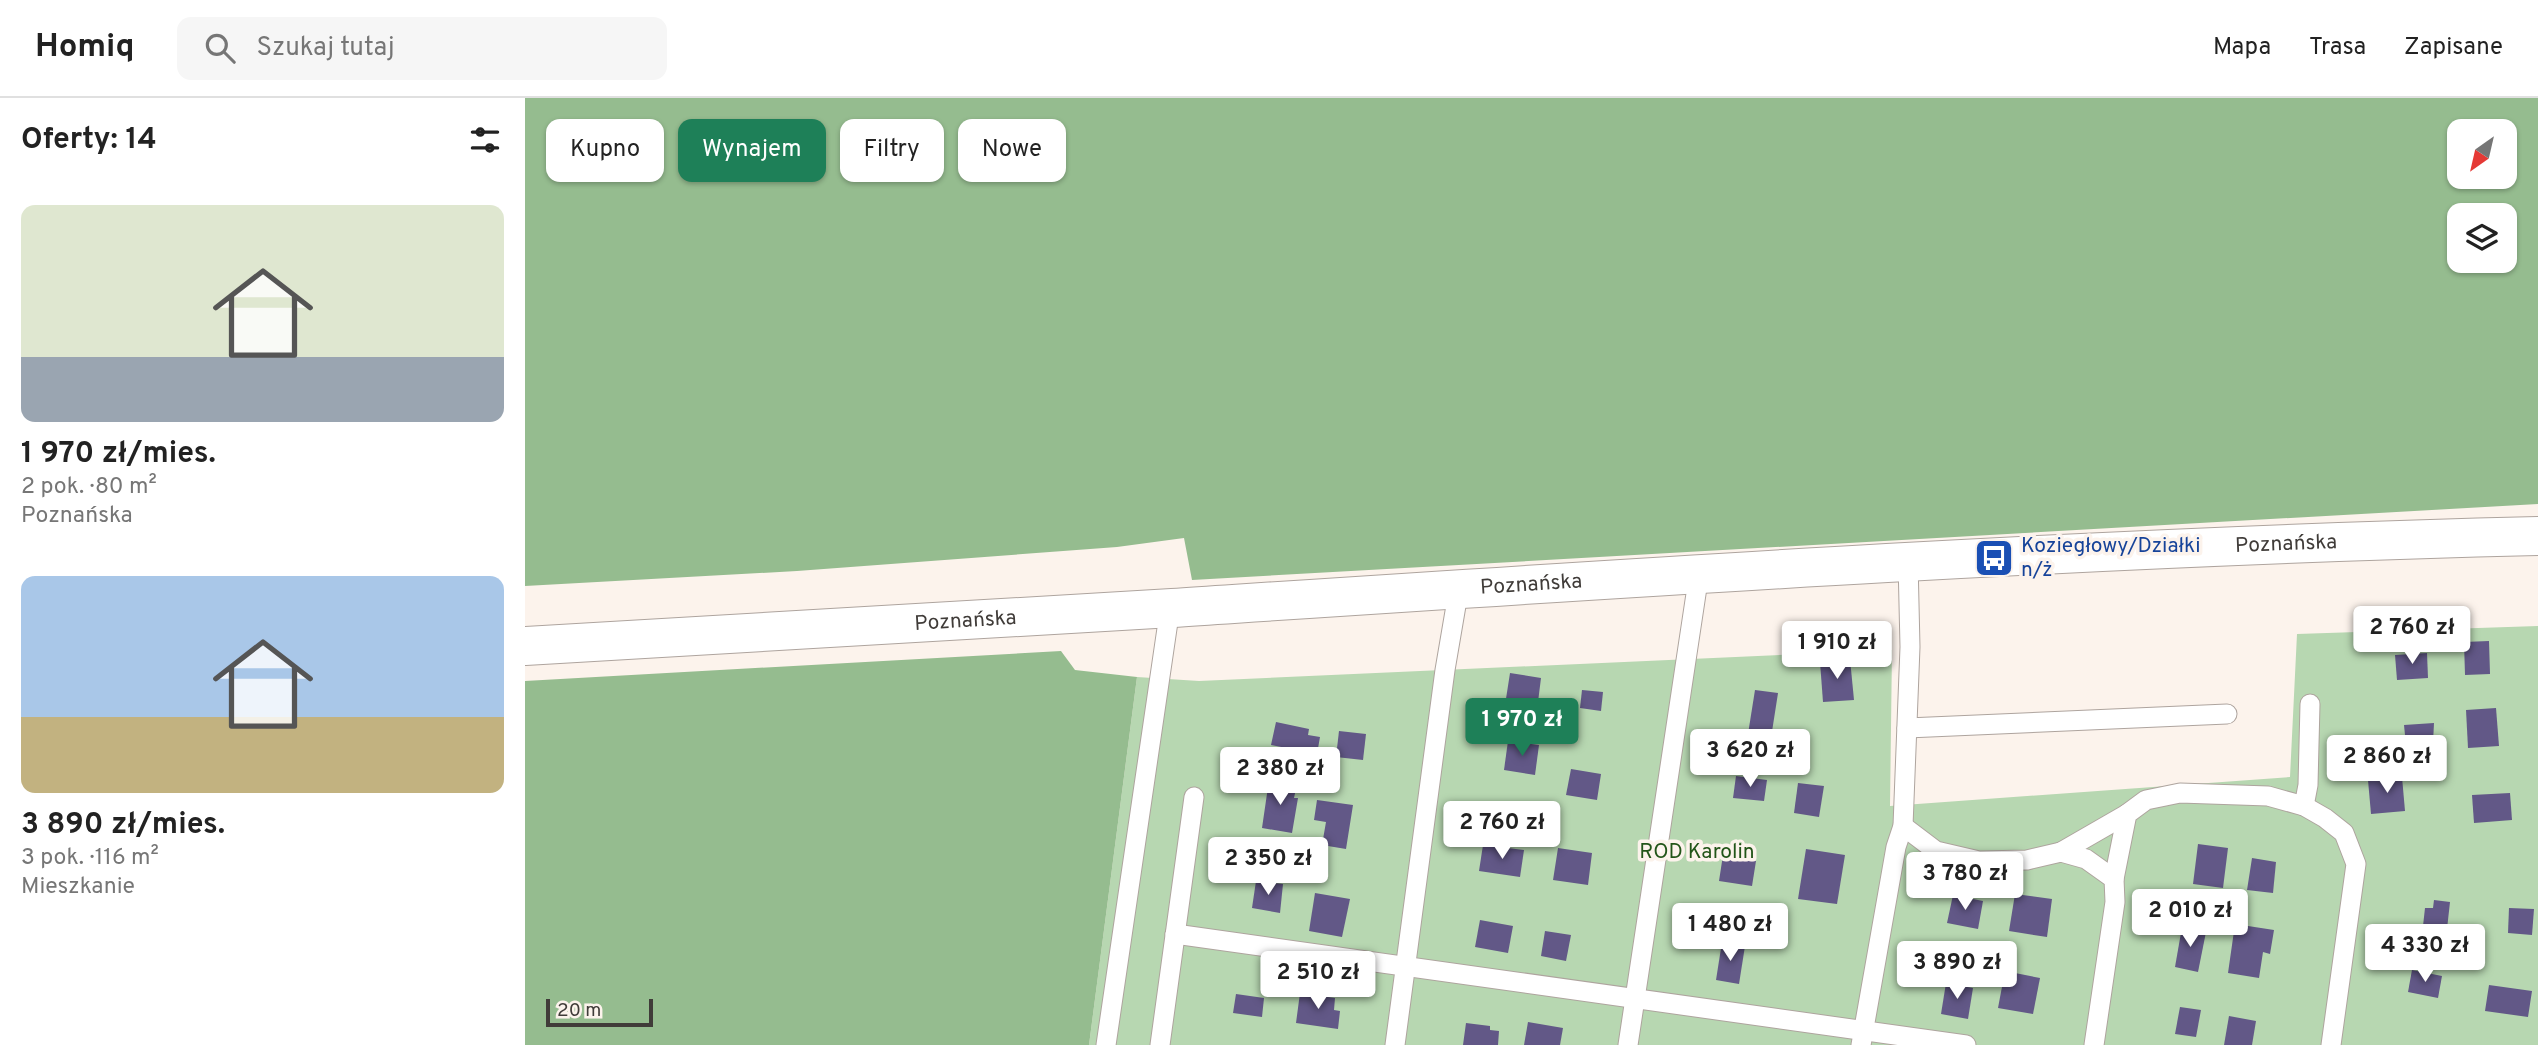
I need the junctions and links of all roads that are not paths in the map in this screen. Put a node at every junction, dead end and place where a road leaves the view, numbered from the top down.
1 (2538, 536) edge
2 (1908, 561) junction
3 (1699, 573) junction
4 (1459, 589) junction
5 (1170, 608) junction
6 (525, 646) edge
7 (2310, 704) dead end
8 (2227, 714) dead end
9 (1907, 728) junction
10 (1194, 797) dead end
11 (2304, 806) junction
12 (2127, 814) junction
13 (1903, 826) junction
14 (2061, 852) junction
15 (2114, 879) junction
16 (1175, 934) junction
17 (1406, 967) junction
18 (1634, 999) junction
19 (1862, 1038) edge
20 (1106, 1045) edge
21 (1160, 1045) edge
22 (1395, 1045) edge
23 (1628, 1045) edge
24 (1966, 1045) edge
25 (2094, 1045) edge
26 (2331, 1045) edge

1 - 2 street, Poznańska
2 - 3 street, Poznańska
2 - 9 lane
3 - 4 street, Poznańska
3 - 18 lane
4 - 5 street, Poznańska
4 - 17 lane
5 - 6 street, Poznańska
5 - 20 lane
7 - 11 lane
8 - 9 lane
9 - 13 lane
10 - 16 lane
11 - 12 lane
11 - 26 lane
12 - 14 lane
12 - 15 lane
13 - 14 lane
13 - 19 lane
14 - 15 lane
15 - 25 lane
16 - 17 lane
16 - 21 lane
17 - 18 lane
17 - 22 lane
18 - 19 lane
18 - 23 lane
19 - 24 lane

